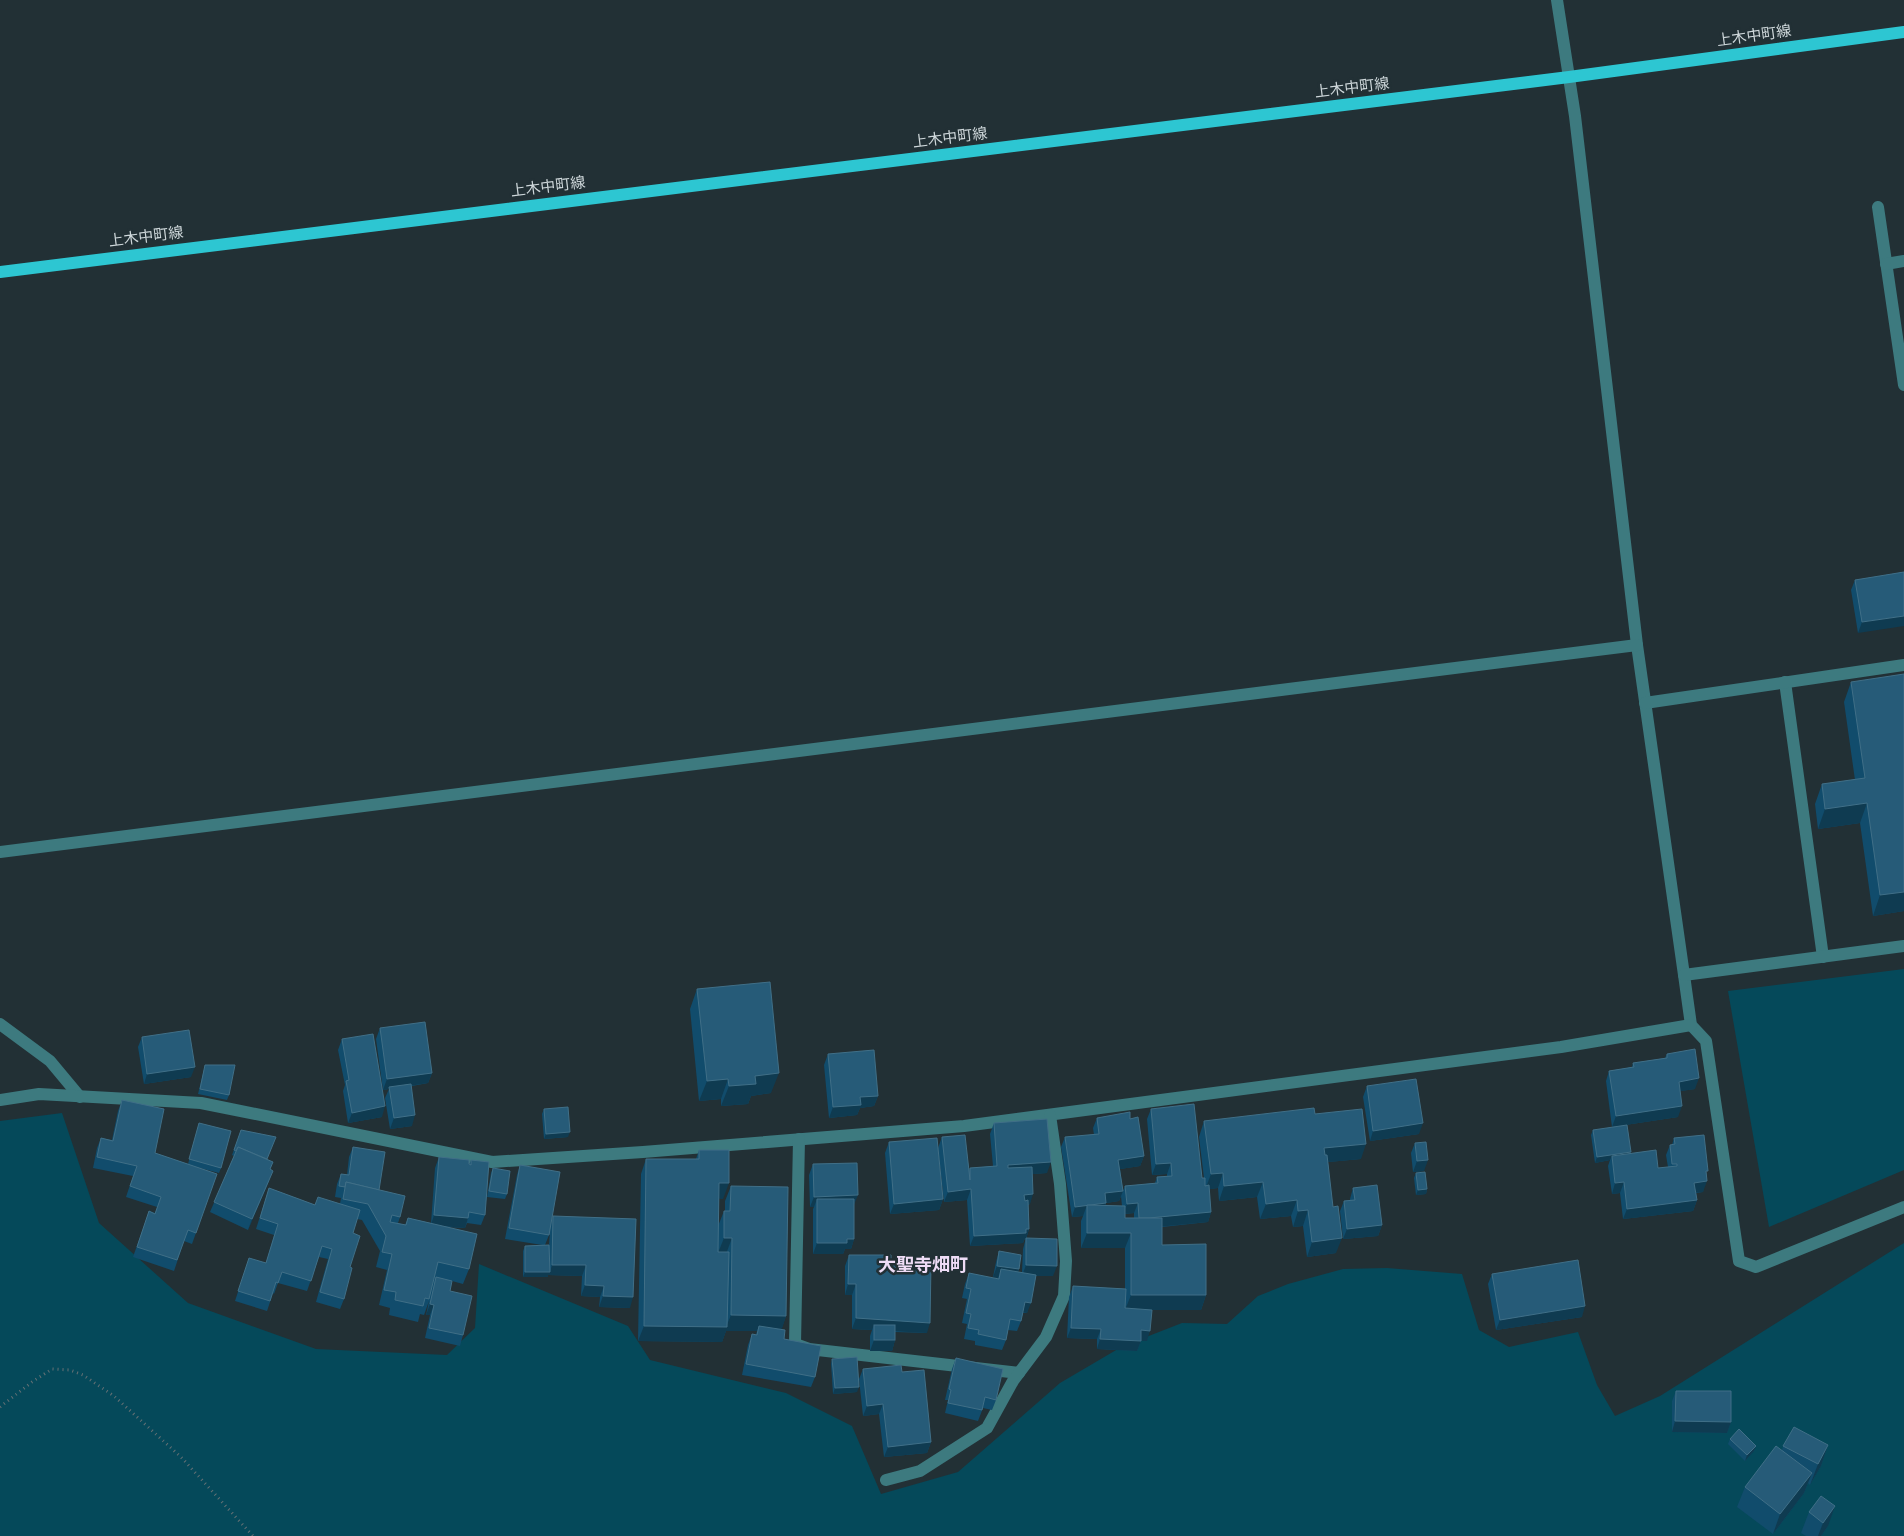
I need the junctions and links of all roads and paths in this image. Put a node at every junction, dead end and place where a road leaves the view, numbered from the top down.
1 (1557, 0) edge
2 (1904, 32) edge
3 (1569, 77) junction
4 (1878, 208) dead end
5 (1904, 261) edge
6 (1886, 264) junction
7 (0, 272) edge
8 (1904, 385) edge
9 (1637, 645) junction
10 (1904, 665) edge
11 (1785, 682) junction
12 (1645, 702) junction
13 (0, 852) edge
14 (1904, 946) edge
15 (1823, 956) junction
16 (1684, 975) junction
17 (0, 1024) edge
18 (1691, 1025) junction
19 (80, 1097) junction
20 (0, 1100) edge
21 (1050, 1115) junction
22 (799, 1139) junction
23 (1904, 1207) edge
24 (1019, 1373) junction
25 (0, 1406) edge
26 (886, 1480) dead end
27 (253, 1536) edge

1 - 3 street
2 - 3 main road, 上木中町線
3 - 7 main road, 上木中町線
3 - 9 street
4 - 6 street
5 - 6 street
6 - 8 street
9 - 12 street
9 - 13 street
10 - 11 street
11 - 12 street
11 - 15 street
12 - 16 street
14 - 15 street
15 - 16 street
16 - 18 street
17 - 19 street
18 - 21 street
18 - 23 street
19 - 20 street
19 - 22 street
21 - 22 street
21 - 24 street
22 - 24 street
24 - 26 street
25 - 27 path

